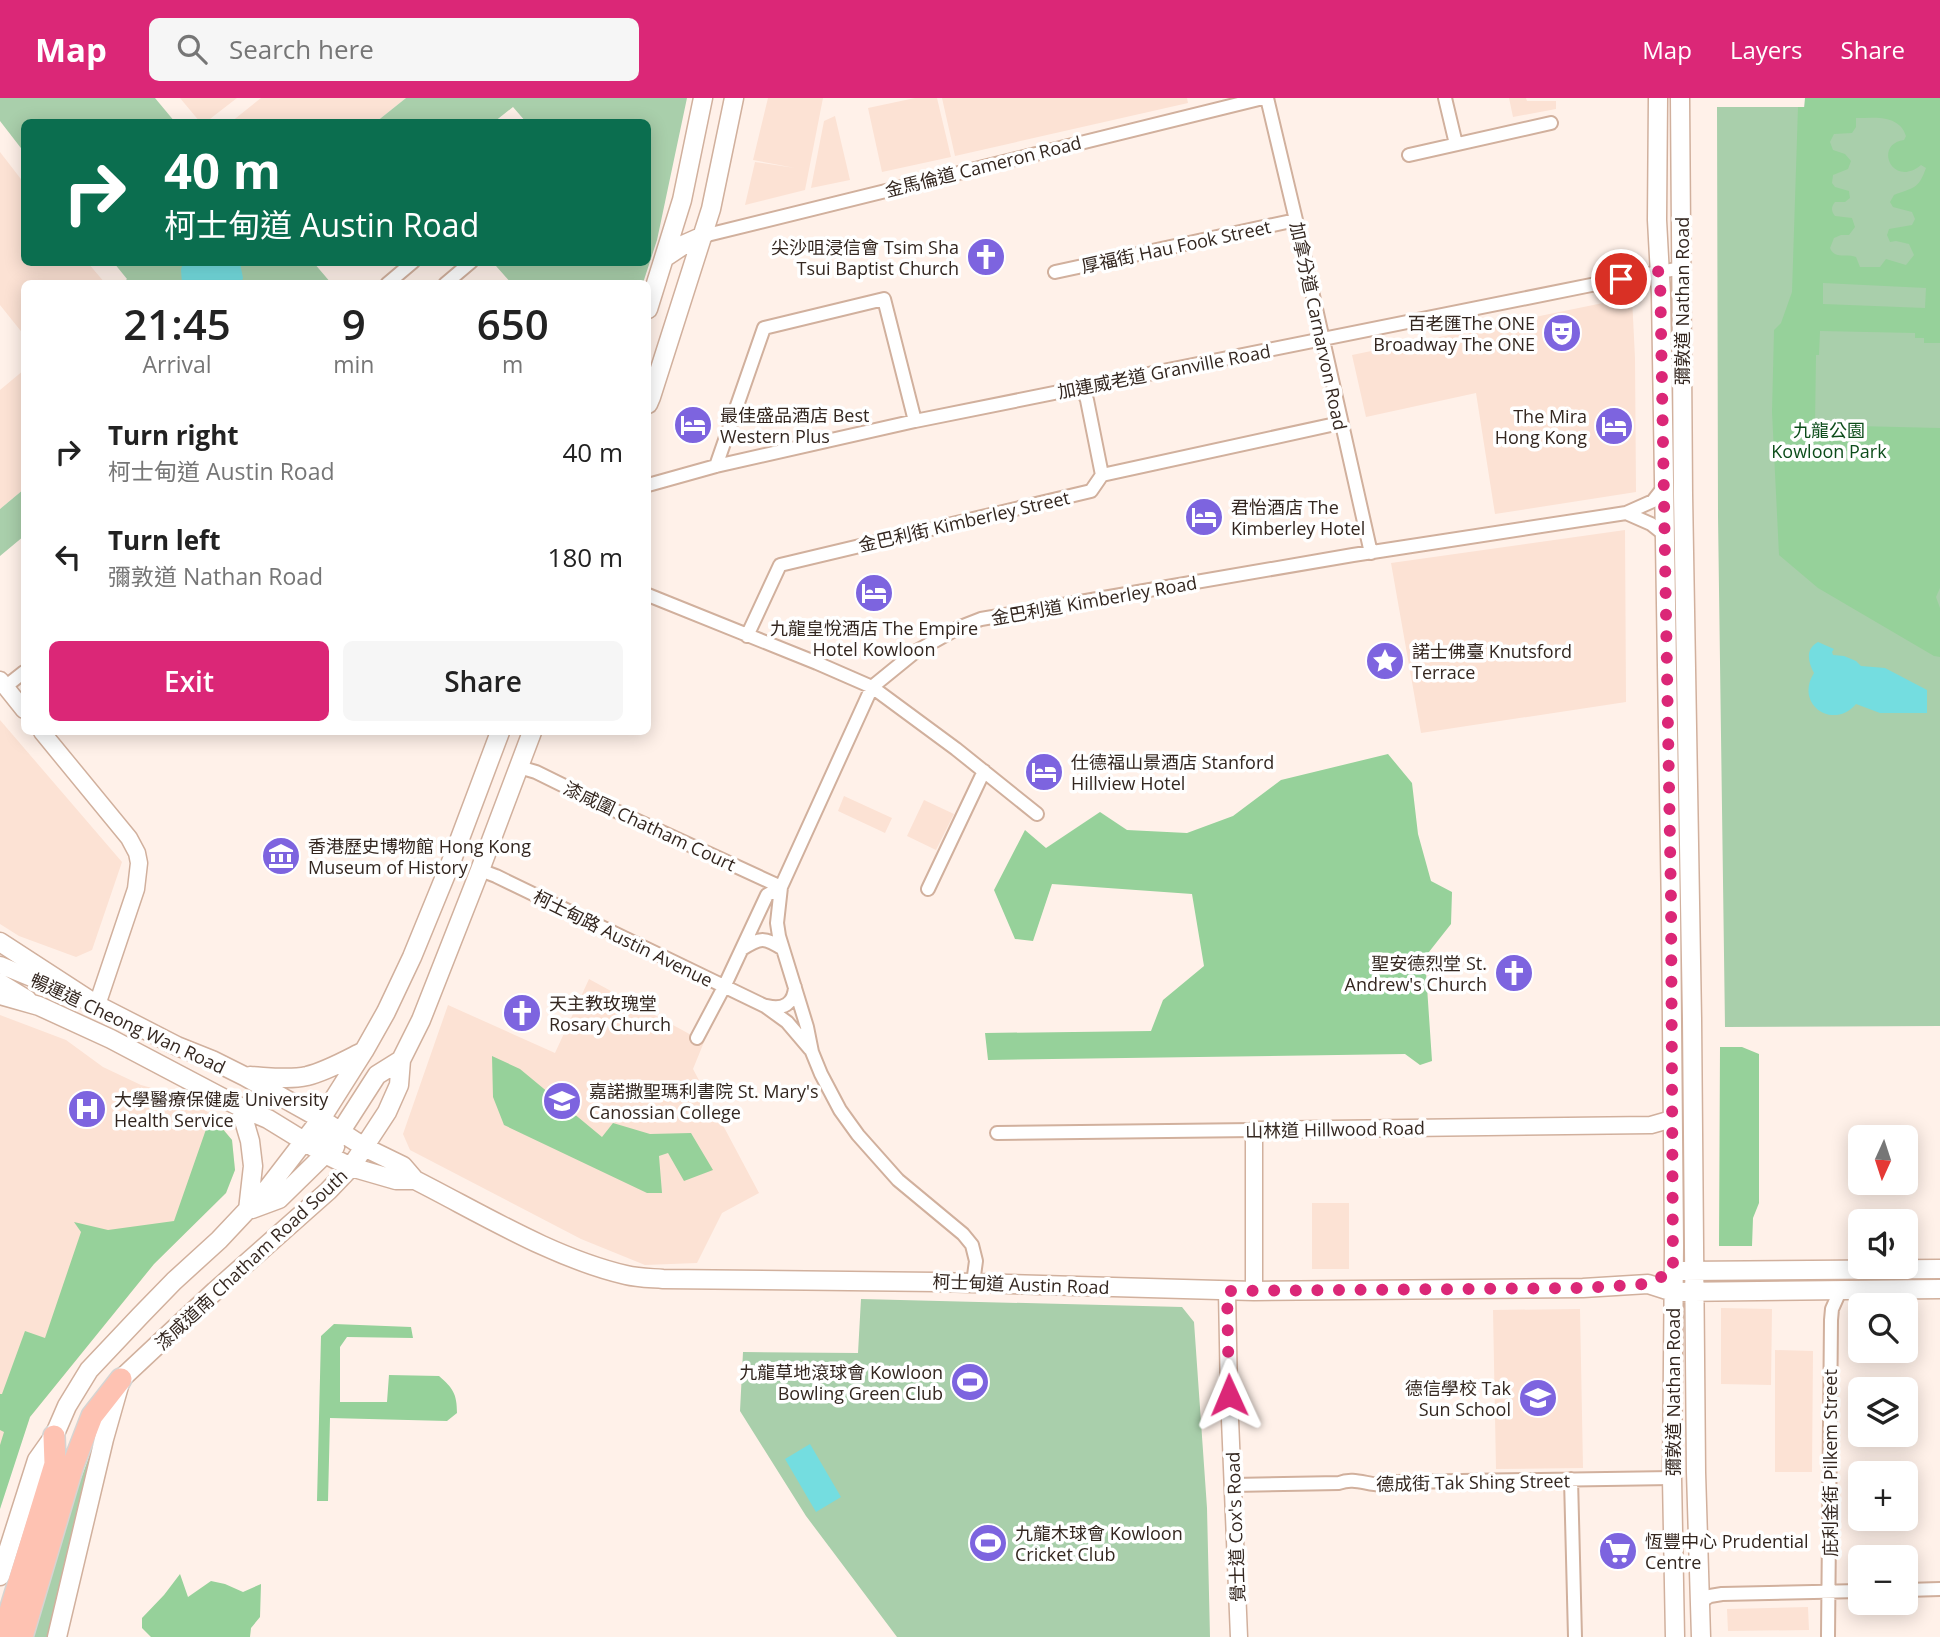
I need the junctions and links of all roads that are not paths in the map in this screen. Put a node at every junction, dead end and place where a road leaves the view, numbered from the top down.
1 (703, 98) edge
2 (734, 98) edge
3 (1265, 98) edge
4 (1445, 98) edge
5 (1658, 98) edge
6 (1679, 98) edge
7 (1551, 123) dead end
8 (1456, 144) junction
9 (1409, 155) dead end
10 (1296, 220) junction
11 (703, 236) junction
12 (664, 258) junction
13 (408, 266) edge
14 (466, 266) edge
15 (1682, 268) junction
16 (1660, 271) junction
17 (1055, 272) dead end
18 (392, 280) edge
19 (450, 280) edge
20 (651, 299) edge
21 (1323, 340) junction
22 (1082, 388) junction
23 (651, 399) edge
24 (915, 421) junction
25 (1340, 423) junction
26 (716, 466) junction
27 (1101, 475) junction
28 (651, 484) edge
29 (1664, 487) junction
30 (1626, 513) junction
31 (1665, 534) junction
32 (1371, 553) junction
33 (651, 596) edge
34 (747, 636) junction
35 (21, 673) edge
36 (3, 683) edge
37 (872, 687) junction
38 (21, 706) edge
39 (44, 735) edge
40 (499, 735) edge
41 (532, 735) edge
42 (519, 767) junction
43 (984, 771) junction
44 (1037, 814) dead end
45 (481, 870) junction
46 (780, 887) junction
47 (928, 889) dead end
48 (0, 942) edge
49 (741, 949) junction
50 (783, 949) junction
51 (3, 972) edge
52 (794, 980) junction
53 (724, 987) junction
54 (0, 995) edge
55 (97, 1005) junction
56 (39, 1006) junction
57 (765, 1006) junction
58 (697, 1038) dead end
59 (364, 1051) junction
60 (812, 1052) junction
61 (401, 1060) junction
62 (244, 1076) junction
63 (240, 1107) junction
64 (321, 1119) junction
65 (1672, 1119) junction
66 (1254, 1130) junction
67 (997, 1133) dead end
68 (345, 1134) junction
69 (305, 1140) junction
70 (364, 1147) junction
71 (325, 1154) junction
72 (351, 1167) junction
73 (415, 1180) junction
74 (248, 1211) junction
75 (1940, 1269) edge
76 (1694, 1270) junction
77 (1673, 1271) junction
78 (974, 1283) junction
79 (1648, 1284) junction
80 (1940, 1289) edge
81 (1227, 1291) junction
82 (1255, 1291) junction
83 (1694, 1291) junction
84 (1840, 1291) junction
85 (1674, 1292) junction
86 (121, 1379) junction
87 (54, 1436) junction
88 (1672, 1478) junction
89 (1571, 1479) junction
90 (1233, 1485) junction
91 (0, 1576) edge
92 (1940, 1589) edge
93 (1918, 1590) edge
94 (1848, 1591) edge
95 (1829, 1592) junction
96 (1700, 1602) junction
97 (2, 1637) edge
98 (22, 1637) edge
99 (57, 1637) edge
100 (1239, 1637) edge
101 (1575, 1637) edge
102 (1675, 1637) edge
103 (1701, 1637) edge
104 (1828, 1637) edge

1 - 12 main road
2 - 11 main road
3 - 10 street, 加拿分道 Carnarvon Road
3 - 11 street, 金馬倫道 Cameron Road
4 - 8 street
5 - 16 main road, 彌敦道 Nathan Road
6 - 15 main road, 彌敦道 Nathan Road
7 - 8 street
8 - 9 street
10 - 17 street, 厚福街 Hau Fook Street
10 - 21 street, 加拿分道 Carnarvon Road
11 - 12 main road
11 - 23 main road
12 - 20 main road
13 - 18 street
14 - 19 street
15 - 16 street, 加連威老道 Granville Road
15 - 76 main road, 彌敦道 Nathan Road
16 - 21 street, 加連威老道 Granville Road
16 - 29 main road, 彌敦道 Nathan Road
21 - 22 street, 加連威老道 Granville Road
21 - 25 street, 加拿分道 Carnarvon Road
22 - 24 street, 加連威老道 Granville Road
22 - 27 street
24 - 26 street, 加連威老道 Granville Road
24 - 26 street
25 - 27 street, 金巴利街 Kimberley Street
25 - 32 street, 加拿分道 Carnarvon Road
26 - 28 street, 加連威老道 Granville Road
27 - 34 street, 金巴利街 Kimberley Street
29 - 30 street, 金巴利道 Kimberley Road
29 - 31 main road, 彌敦道 Nathan Road
30 - 31 street
30 - 32 street, 金巴利道 Kimberley Road
31 - 65 main road, 彌敦道 Nathan Road
32 - 37 street, 金巴利道 Kimberley Road
33 - 34 street
34 - 37 street
35 - 36 street
36 - 38 street
37 - 43 street
37 - 46 street, 金巴利道 Kimberley Road
39 - 55 street
40 - 59 main road, 漆咸道南 Chatham Road South
41 - 42 main road, 漆咸道南 Chatham Road South
42 - 45 main road, 漆咸道南 Chatham Road South
42 - 46 street, 漆咸圍 Chatham Court
43 - 44 street
43 - 47 street
45 - 53 street, 柯士甸路 Austin Avenue
45 - 61 main road, 漆咸道南 Chatham Road South
46 - 49 street, 金巴利道 Kimberley Road
46 - 50 street, 柯士甸路 Austin Avenue
48 - 55 main road
49 - 50 street
49 - 53 street, 金巴利道 Kimberley Road
50 - 52 street, 柯士甸路 Austin Avenue
51 - 55 street, 暢運道 Cheong Wan Road
51 - 56 street, 暢運道 Cheong Wan Road
52 - 57 street
52 - 60 street, 柯士甸路 Austin Avenue
53 - 57 street, 柯士甸路 Austin Avenue
53 - 58 street, 金巴利道 Kimberley Road
54 - 56 main road
55 - 62 main road, 暢運道 Cheong Wan Road
56 - 63 main road, 暢運道 Cheong Wan Road
57 - 60 street, 柯士甸路 Austin Avenue
59 - 62 main road
59 - 64 main road, 漆咸道南 Chatham Road South
60 - 78 street, 柯士甸路 Austin Avenue
61 - 68 main road
61 - 70 main road, 漆咸道南 Chatham Road South
62 - 64 main road, 暢運道 Cheong Wan Road
63 - 69 main road, 暢運道 Cheong Wan Road
63 - 74 main road
64 - 68 main road, 暢運道 Cheong Wan Road
64 - 69 main road, 漆咸道南 Chatham Road South
65 - 66 street, 山林道 Hillwood Road
65 - 77 main road, 彌敦道 Nathan Road
66 - 67 street, 山林道 Hillwood Road
66 - 82 street
68 - 69 main road
68 - 70 main road, 暢運道 Cheong Wan Road
68 - 71 main road
69 - 71 main road, 暢運道 Cheong Wan Road
69 - 74 main road, 漆咸道南 Chatham Road South
70 - 72 main road, 漆咸道南 Chatham Road South
70 - 73 main road, 柯士甸道 Austin Road
71 - 72 main road, 暢運道 Cheong Wan Road
71 - 74 main road
72 - 73 main road, 柯士甸道 Austin Road
72 - 86 main road, 漆咸道南 Chatham Road South
73 - 78 main road, 柯士甸道 Austin Road
74 - 87 main road, 漆咸道南 Chatham Road South
75 - 76 main road, 柯士甸道 Austin Road
76 - 77 main road, 柯士甸道 Austin Road
76 - 83 main road, 彌敦道 Nathan Road
77 - 79 main road, 柯士甸道 Austin Road
77 - 85 main road, 彌敦道 Nathan Road
78 - 81 main road, 柯士甸道 Austin Road
79 - 82 main road, 柯士甸道 Austin Road
79 - 85 main road, 柯士甸道 Austin Road
80 - 84 main road, 柯士甸道 Austin Road
81 - 82 main road, 柯士甸道 Austin Road
81 - 90 street, 覺士道 Cox's Road
83 - 84 main road, 柯士甸道 Austin Road
83 - 85 main road, 柯士甸道 Austin Road
83 - 96 main road, 彌敦道 Nathan Road
84 - 95 street, 庇利金街 Pilkem Street
85 - 88 main road, 彌敦道 Nathan Road
86 - 98 highway
86 - 99 main road
87 - 91 main road, 漆咸道南 Chatham Road South
87 - 97 highway
88 - 89 street, 德成街 Tak Shing Street
88 - 102 main road, 彌敦道 Nathan Road
89 - 90 street, 德成街 Tak Shing Street
89 - 101 street
90 - 100 street, 覺士道 Cox's Road
92 - 93 street
94 - 95 street
95 - 96 street
95 - 104 street, 庇利金街 Pilkem Street
96 - 103 main road, 彌敦道 Nathan Road

